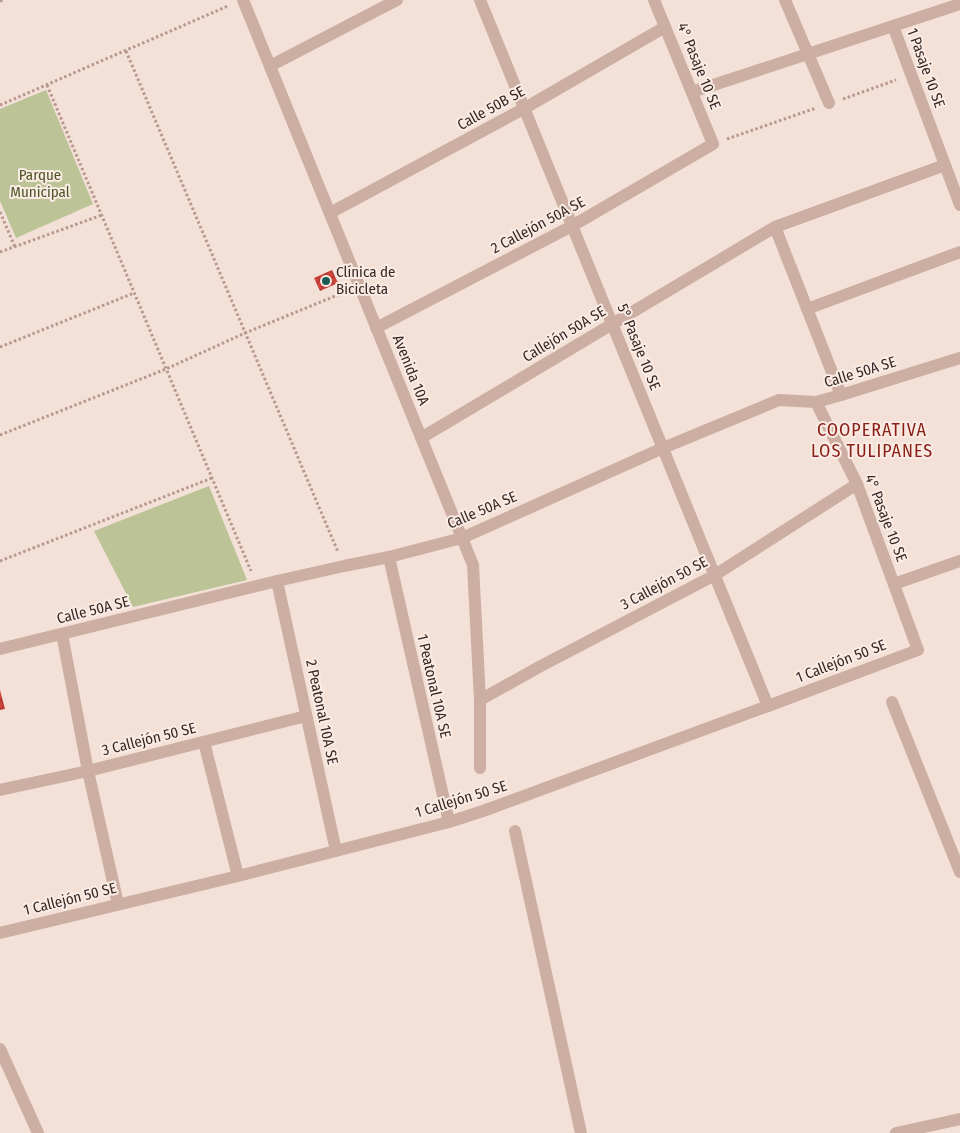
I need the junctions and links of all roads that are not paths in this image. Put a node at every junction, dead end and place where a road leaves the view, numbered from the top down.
1 (480, 0) edge
2 (654, 0) edge
3 (785, 0) edge
4 (392, 1) edge
5 (238, 2) edge
6 (960, 4) edge
7 (893, 26) junction
8 (665, 28) junction
9 (808, 54) junction
10 (270, 66) junction
11 (692, 92) junction
12 (829, 104) dead end
13 (525, 108) junction
14 (712, 144) joint
15 (945, 165) junction
16 (960, 205) edge
17 (330, 213) junction
18 (572, 226) junction
19 (774, 227) junction
20 (960, 252) edge
21 (807, 308) junction
22 (612, 324) junction
23 (376, 328) junction
24 (960, 358) edge
25 (841, 395) junction
26 (816, 402) junction
27 (421, 438) junction
28 (663, 448) junction
29 (857, 484) junction
30 (462, 538) junction
31 (388, 557) junction
32 (960, 562) edge
33 (715, 575) junction
34 (277, 581) junction
35 (894, 584) junction
36 (62, 634) junction
37 (0, 649) edge
38 (918, 650) joint
39 (480, 700) junction
40 (892, 702) dead end
41 (768, 706) junction
42 (306, 716) junction
43 (204, 742) junction
44 (480, 768) dead end
45 (88, 771) junction
46 (0, 790) edge
47 (449, 822) junction
48 (515, 831) dead end
49 (336, 851) junction
50 (960, 872) edge
51 (238, 876) junction
52 (118, 904) junction
53 (0, 933) edge
54 (0, 1049) edge
55 (960, 1119) edge
56 (38, 1133) edge
57 (581, 1133) edge
58 (896, 1133) edge

1 - 13 street, 5° Pasaje 10 SE
2 - 8 street, 4° Pasaje 10 SE
3 - 9 street
4 - 10 street
5 - 10 street, Avenida 10A
6 - 7 street
7 - 9 street
7 - 15 street, 1 Pasaje 10 SE
8 - 11 street, 4° Pasaje 10 SE
8 - 13 street, Calle 50B SE
9 - 11 street
9 - 12 street
10 - 17 street, Avenida 10A
11 - 14 street, 4° Pasaje 10 SE
13 - 17 street, Calle 50B SE
13 - 18 street, 5° Pasaje 10 SE
14 - 18 street, 2 Callejón 50A SE
15 - 16 street, 1 Pasaje 10 SE
15 - 19 street, Callejón 50A SE
17 - 23 street, Avenida 10A
18 - 22 street, 5° Pasaje 10 SE
18 - 23 street, 2 Callejón 50A SE
19 - 21 street
19 - 22 street, Callejón 50A SE
20 - 21 street
21 - 25 street
22 - 27 street, Callejón 50A SE
22 - 28 street, 5° Pasaje 10 SE
23 - 27 street, Avenida 10A
24 - 25 street, Calle 50A SE
25 - 26 street, Calle 50A SE
26 - 28 street, Calle 50A SE
26 - 29 street, 4° Pasaje 10 SE
27 - 30 street, Avenida 10A
28 - 30 street, Calle 50A SE
28 - 33 street, 5° Pasaje 10 SE
29 - 33 street, 3 Callejón 50 SE
29 - 35 street, 4° Pasaje 10 SE
30 - 31 street, Calle 50A SE
30 - 39 street, Avenida 10A
31 - 34 street, Calle 50A SE
31 - 47 street, 1 Peatonal 10A SE
32 - 35 street
33 - 39 street, 3 Callejón 50 SE
33 - 41 street, 5° Pasaje 10 SE
34 - 36 street, Calle 50A SE
34 - 42 street, 2 Peatonal 10A SE
35 - 38 street, 4° Pasaje 10 SE
36 - 37 street, Calle 50A SE
36 - 45 street
38 - 41 street, 1 Callejón 50 SE
39 - 44 street, Avenida 10A
40 - 50 street
41 - 47 street, 1 Callejón 50 SE
42 - 43 street, 3 Callejón 50 SE
42 - 49 street, 2 Peatonal 10A SE
43 - 45 street, 3 Callejón 50 SE
43 - 51 street
45 - 46 street, 3 Callejón 50 SE
45 - 52 street
47 - 49 street, 1 Callejón 50 SE
48 - 57 street
49 - 51 street, 1 Callejón 50 SE
51 - 52 street, 1 Callejón 50 SE
52 - 53 street, 1 Callejón 50 SE
54 - 56 street
55 - 58 street

